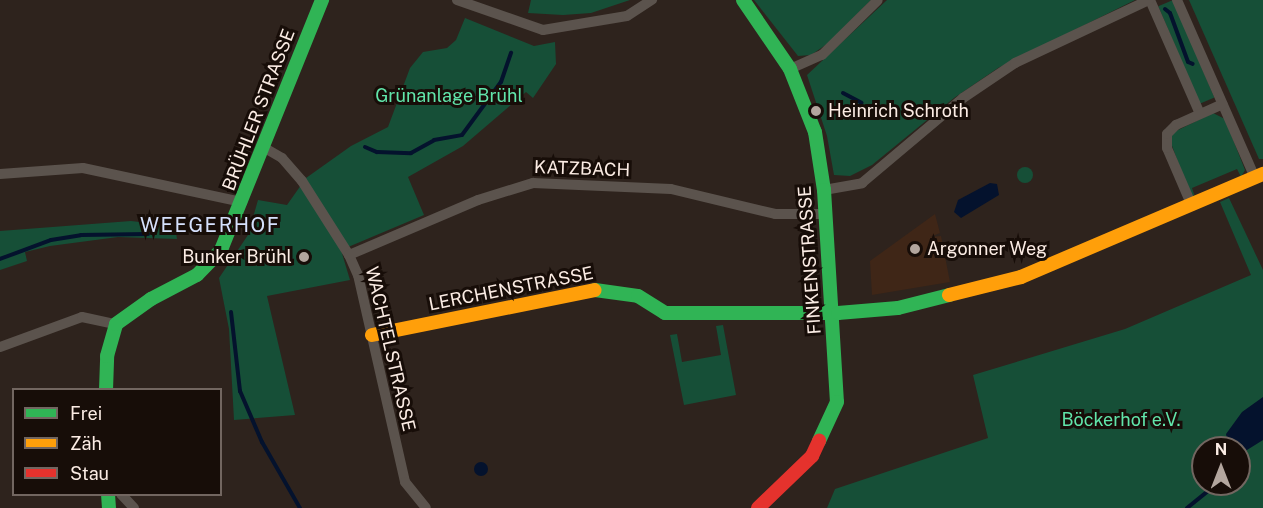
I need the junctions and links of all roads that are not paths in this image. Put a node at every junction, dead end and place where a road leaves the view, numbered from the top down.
1 (322, 0) edge
2 (457, 0) edge
3 (652, 0) edge
4 (743, 0) edge
5 (878, 0) edge
6 (1150, 0) edge
7 (1177, 0) edge
8 (790, 69) junction
9 (1223, 104) junction
10 (1200, 114) junction
11 (263, 147) junction
12 (0, 174) edge
13 (1259, 176) edge
14 (824, 189) junction
15 (242, 202) junction
16 (1192, 206) junction
17 (825, 214) junction
18 (350, 255) junction
19 (832, 313) junction
20 (116, 324) junction
21 (372, 335) junction
22 (0, 347) edge
23 (106, 388) edge
24 (122, 496) edge
25 (134, 508) edge
26 (426, 508) edge
27 (758, 508) edge

1 - 11 street, BRÜHLER STRASSE
2 - 3 street
4 - 8 street, FINKENSTRASSE
5 - 8 street
6 - 10 street
6 - 14 street
7 - 9 street
8 - 14 street, FINKENSTRASSE
9 - 10 street
9 - 13 street
10 - 16 street
11 - 15 street, BRÜHLER STRASSE
11 - 18 street, WACHTELSTRASSE
12 - 15 street
13 - 16 street
14 - 17 street, FINKENSTRASSE
15 - 20 street, BRÜHLER STRASSE
16 - 19 street
17 - 18 street, KATZBACH
17 - 19 street, FINKENSTRASSE
18 - 21 street, WACHTELSTRASSE
19 - 21 street, LERCHENSTRASSE
19 - 27 street, FINKENSTRASSE
20 - 22 street
20 - 23 street
21 - 26 street, WACHTELSTRASSE
24 - 25 street

